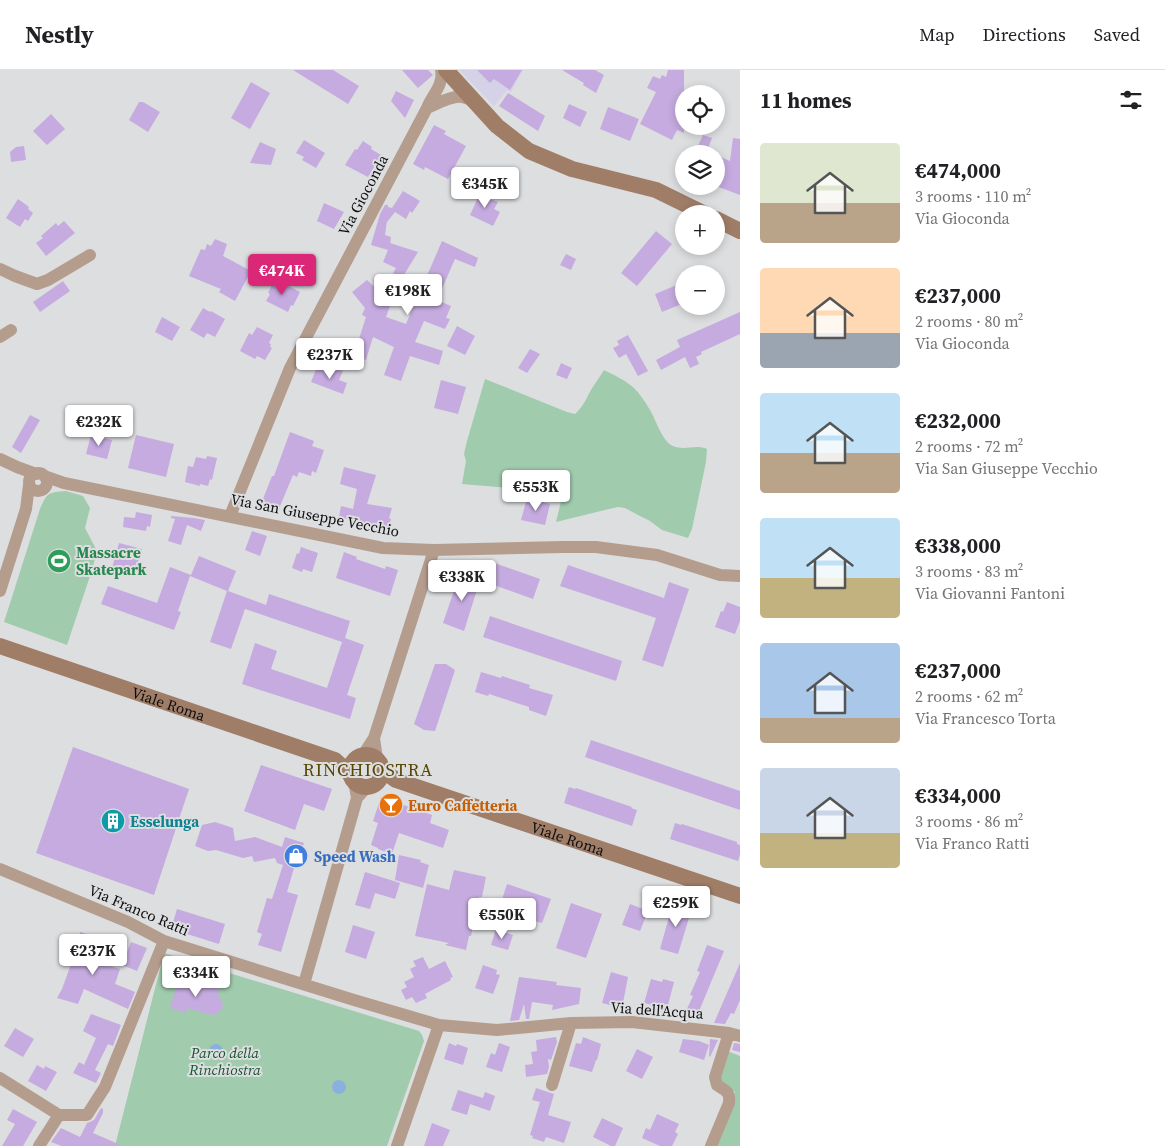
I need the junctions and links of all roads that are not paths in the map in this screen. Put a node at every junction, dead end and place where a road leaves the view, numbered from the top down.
1 (441, 70) edge
2 (446, 70) edge
3 (474, 102) junction
4 (426, 108) junction
5 (687, 205) edge
6 (725, 224) edge
7 (740, 232) edge
8 (90, 255) dead end
9 (0, 269) edge
10 (12, 330) dead end
11 (0, 337) edge
12 (0, 458) edge
13 (37, 482) junction
14 (230, 516) junction
15 (434, 550) junction
16 (740, 576) edge
17 (0, 591) edge
18 (0, 646) edge
19 (365, 773) junction
20 (0, 869) edge
21 (740, 896) edge
22 (164, 941) junction
23 (304, 984) junction
24 (571, 1023) junction
25 (439, 1024) junction
26 (735, 1034) edge
27 (0, 1078) edge
28 (552, 1085) dead end
29 (59, 1115) junction
30 (39, 1146) edge
31 (397, 1146) edge
32 (711, 1146) edge

1 - 4 street, Via Gioconda
2 - 3 main road
3 - 4 street
3 - 5 main road
4 - 14 street, Via Gioconda
6 - 7 main road
8 - 9 street
10 - 11 street
12 - 13 street
13 - 14 street, Via San Giuseppe Vecchio
13 - 17 street
14 - 15 street, Via San Giuseppe Vecchio
15 - 16 street, Via San Giuseppe Vecchio
15 - 19 street
18 - 19 main road, Viale Roma
19 - 21 main road, Viale Roma
19 - 23 street
20 - 22 street, Via Franco Ratti
22 - 23 street, Via Franco Ratti
22 - 29 street
23 - 25 street, Via Franco Ratti
24 - 25 street, Via dell'Acqua
24 - 26 street, Via dell'Acqua
24 - 28 street
25 - 31 street
26 - 32 street
27 - 29 street
29 - 30 street

